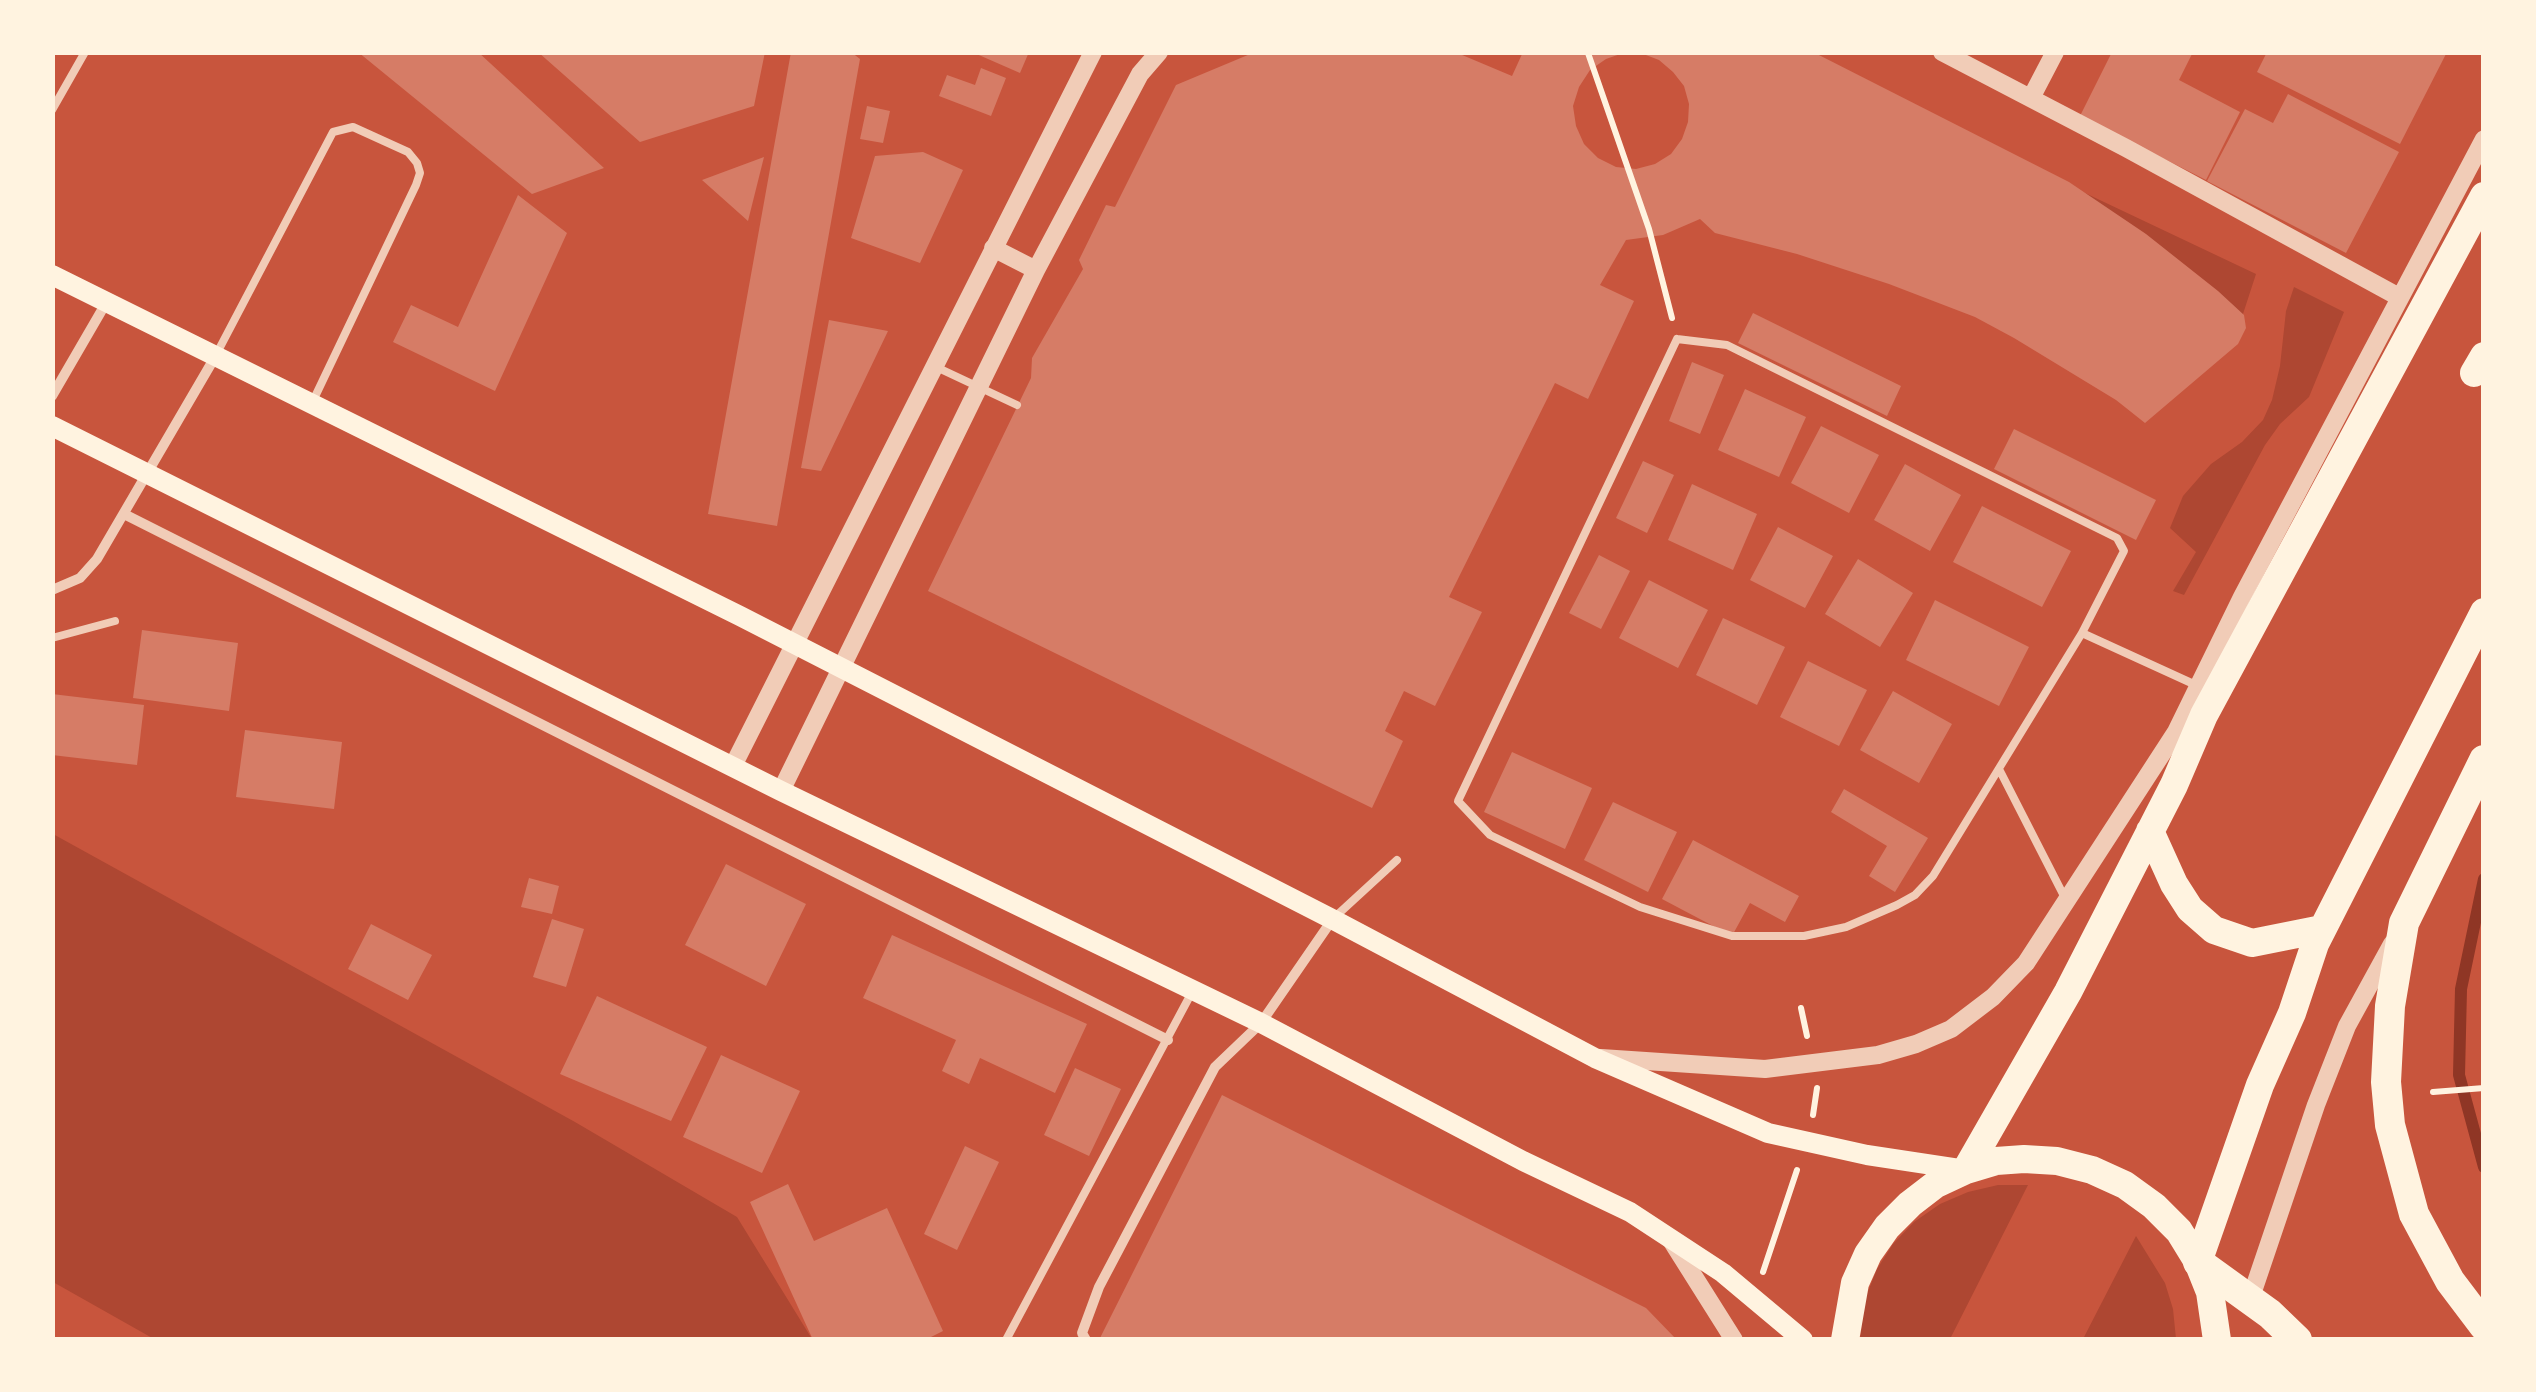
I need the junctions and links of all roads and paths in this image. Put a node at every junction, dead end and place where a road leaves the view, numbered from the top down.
1 (85, 52) edge
2 (1093, 52) edge
3 (1159, 52) edge
4 (1942, 52) edge
5 (2055, 52) edge
6 (1588, 53) edge
7 (2032, 98) junction
8 (52, 110) edge
9 (2484, 139) edge
10 (2484, 196) edge
11 (993, 248) junction
12 (1036, 270) junction
13 (52, 275) edge
14 (2399, 296) junction
15 (106, 303) junction
16 (1678, 339) junction
17 (215, 357) junction
18 (934, 366) junction
19 (977, 387) junction
20 (52, 396) edge
21 (312, 404) junction
22 (1017, 405) dead end
23 (52, 426) edge
24 (146, 473) junction
25 (124, 514) junction
26 (52, 590) edge
27 (2484, 612) edge
28 (115, 621) dead end
29 (2082, 632) junction
30 (52, 638) edge
31 (796, 645) junction
32 (842, 669) junction
33 (2198, 686) junction
34 (2484, 760) edge
35 (733, 766) junction
36 (2000, 769) junction
37 (781, 791) junction
38 (2150, 830) junction
39 (1398, 860) dead end
40 (2066, 900) junction
41 (1332, 918) junction
42 (2404, 923) junction
43 (2322, 929) junction
44 (1192, 992) junction
45 (1261, 1022) junction
46 (1168, 1040) junction
47 (1596, 1058) junction
48 (2480, 1088) edge
49 (2433, 1092) dead end
50 (1966, 1170) junction
51 (1797, 1171) dead end
52 (1668, 1235) junction
53 (2198, 1262) junction
54 (1765, 1270) dead end
55 (2250, 1300) junction
56 (2484, 1326) edge
57 (1006, 1340) edge
58 (1086, 1340) edge
59 (1734, 1340) edge
60 (1802, 1340) edge
61 (1845, 1340) edge
62 (2217, 1340) edge
63 (2298, 1340) edge

1 - 8 lane
2 - 11 street
3 - 12 street
4 - 7 street
5 - 7 street
6 - 16 path
7 - 14 street
9 - 14 street
10 - 38 highway
11 - 12 street
11 - 18 street
12 - 19 street
13 - 15 main road
14 - 33 street
15 - 17 main road
15 - 20 street
16 - 29 lane
16 - 36 lane
17 - 21 main road
17 - 21 lane
17 - 24 street
18 - 19 lane
18 - 31 street
19 - 22 lane
19 - 32 street
21 - 31 main road
23 - 24 main road
24 - 25 street
24 - 35 main road
25 - 26 street
25 - 46 street
27 - 43 highway
28 - 30 lane
29 - 33 lane
29 - 36 lane
31 - 32 main road
31 - 35 street
32 - 37 street
32 - 41 main road
33 - 40 street
34 - 42 highway
35 - 37 main road
36 - 40 lane
37 - 44 main road
38 - 43 highway
38 - 50 highway
39 - 41 lane
40 - 47 street
41 - 45 street
41 - 47 main road
42 - 55 street
42 - 56 highway
43 - 53 highway
44 - 45 main road
44 - 46 lane
45 - 52 main road
45 - 58 street
46 - 57 lane
47 - 50 main road
48 - 49 path
50 - 53 highway
50 - 61 highway
51 - 54 path
52 - 59 street
52 - 60 main road
53 - 55 highway
53 - 62 highway
55 - 63 highway

